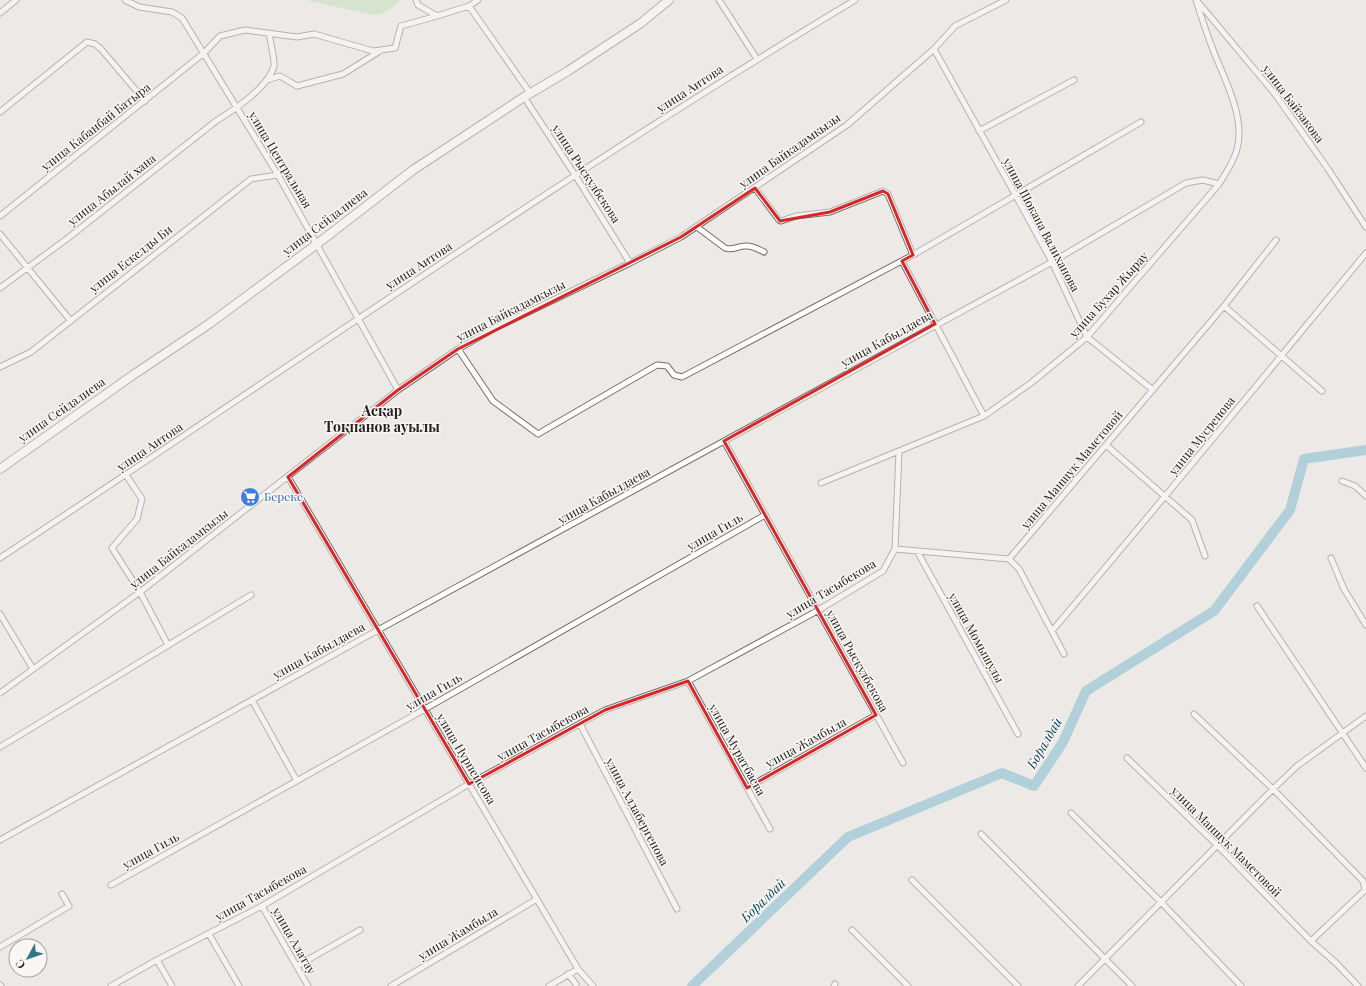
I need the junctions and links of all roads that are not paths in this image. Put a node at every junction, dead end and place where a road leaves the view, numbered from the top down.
1 (16, 0) edge
2 (124, 0) edge
3 (416, 0) edge
4 (478, 0) edge
5 (669, 0) edge
6 (719, 0) edge
7 (855, 0) edge
8 (1006, 0) edge
9 (1196, 0) edge
10 (469, 6) junction
11 (0, 13) edge
12 (437, 16) junction
13 (269, 33) junction
14 (934, 49) junction
15 (383, 50) junction
16 (204, 53) junction
17 (757, 59) junction
18 (266, 80) junction
19 (1074, 80) dead end
20 (527, 95) junction
21 (146, 101) junction
22 (237, 108) junction
23 (0, 112) edge
24 (1141, 122) dead end
25 (979, 131) junction
26 (278, 175) junction
27 (575, 175) junction
28 (1219, 184) junction
29 (755, 188) junction
30 (1016, 196) junction
31 (0, 216) edge
32 (697, 227) junction
33 (1366, 227) edge
34 (0, 234) edge
35 (1276, 240) dead end
36 (318, 244) junction
37 (764, 252) dead end
38 (1366, 253) edge
39 (913, 255) junction
40 (902, 260) junction
41 (1052, 262) junction
42 (630, 263) junction
43 (26, 268) junction
44 (0, 288) edge
45 (1224, 306) junction
46 (358, 318) junction
47 (70, 320) junction
48 (936, 324) junction
49 (1087, 337) junction
50 (458, 349) junction
51 (1280, 356) junction
52 (0, 367) edge
53 (398, 390) junction
54 (1153, 390) junction
55 (1322, 391) dead end
56 (984, 416) junction
57 (724, 441) junction
58 (1106, 445) junction
59 (899, 451) junction
60 (0, 469) edge
61 (126, 475) junction
62 (288, 477) junction
63 (1342, 481) dead end
64 (821, 483) dead end
65 (1366, 496) edge
66 (1166, 497) junction
67 (765, 515) junction
68 (895, 549) junction
69 (917, 551) junction
70 (1205, 556) dead end
71 (0, 558) edge
72 (1332, 558) dead end
73 (1009, 559) junction
74 (140, 592) junction
75 (251, 595) dead end
76 (1257, 606) dead end
77 (817, 611) junction
78 (0, 614) edge
79 (1366, 625) edge
80 (378, 630) junction
81 (1052, 631) junction
82 (168, 645) junction
83 (1064, 654) dead end
84 (33, 669) junction
85 (688, 681) junction
86 (0, 693) edge
87 (252, 700) junction
88 (425, 709) junction
89 (1194, 714) dead end
90 (876, 715) junction
91 (1366, 716) edge
92 (580, 724) junction
93 (1343, 732) junction
94 (1018, 734) dead end
95 (0, 747) edge
96 (1127, 758) dead end
97 (903, 763) dead end
98 (1366, 768) edge
99 (297, 781) junction
100 (469, 784) junction
101 (746, 788) junction
102 (1273, 789) junction
103 (1071, 813) dead end
104 (770, 829) dead end
105 (980, 834) dead end
106 (0, 840) edge
107 (1216, 845) junction
108 (912, 880) dead end
109 (111, 885) dead end
110 (62, 894) dead end
111 (537, 899) junction
112 (1160, 902) junction
113 (262, 906) junction
114 (677, 908) dead end
115 (360, 930) dead end
116 (852, 930) dead end
117 (209, 934) junction
118 (1311, 941) junction
119 (0, 947) edge
120 (1106, 959) junction
121 (157, 960) junction
122 (297, 966) junction
123 (578, 969) junction
124 (568, 974) junction
125 (111, 986) edge
126 (172, 986) edge
127 (239, 986) edge
128 (308, 986) edge
129 (390, 986) edge
130 (549, 986) edge
131 (576, 986) edge
132 (593, 986) edge
133 (908, 986) edge
134 (1018, 986) edge
135 (1078, 986) edge
136 (1132, 986) edge
137 (1241, 986) edge
138 (1358, 986) edge

1 - 11 street
2 - 16 street, улица Центральная
3 - 12 street
4 - 10 street
5 - 20 main road, улица Сейдалиева
6 - 17 street
7 - 17 street, улица Аитова
8 - 14 street, улица Байкадамкызы
9 - 28 street, улица Бухар Жырау
9 - 33 street, улица Байзакова
10 - 12 street
10 - 20 street, улица Рыскулбекова
12 - 15 street
13 - 15 street, улица Кабанбай Батыра
13 - 16 street, улица Кабанбай Батыра
13 - 18 street
14 - 25 street, улица Шокана Валиханова
14 - 29 street, улица Байкадамкызы
15 - 18 street
16 - 21 street, улица Кабанбай Батыра
16 - 22 street, улица Центральная
17 - 27 street, улица Аитова
18 - 22 street, улица Абылай хана
19 - 25 street
20 - 27 street, улица Рыскулбекова
20 - 36 main road, улица Сейдалиева
21 - 23 street
21 - 31 street, улица Кабанбай Батыра
22 - 26 street, улица Центральная
22 - 43 street, улица Абылай хана
24 - 30 street
25 - 30 street, улица Шокана Валиханова
26 - 36 street, улица Центральная
26 - 47 street, улица Ескелды Би
27 - 42 street, улица Рыскулбекова
27 - 46 street, улица Аитова
28 - 41 street, улица Кабылдаева
28 - 49 street, улица Бухар Жырау
29 - 32 street, улица Байкадамкызы
29 - 39 street
30 - 39 street
30 - 41 street, улица Шокана Валиханова
32 - 37 street
32 - 42 street, улица Байкадамкызы
34 - 43 street
35 - 45 street, улица Маншук Маметовой
36 - 46 street, улица Центральная
36 - 60 main road, улица Сейдалиева
38 - 51 street, улица Мусрепова
39 - 40 street
40 - 48 street
40 - 50 street
41 - 48 street, улица Кабылдаева
41 - 49 street, улица Шокана Валиханова
42 - 50 street, улица Байкадамкызы
43 - 44 street, улица Абылай хана
43 - 47 street
45 - 51 street
45 - 54 street, улица Маншук Маметовой
46 - 53 street, улица Центральная
46 - 61 street, улица Аитова
47 - 52 street, улица Ескелды Би
48 - 56 street
48 - 57 street, улица Кабылдаева
49 - 54 street, улица Шокана Валиханова
49 - 56 street, улица Бухар Жырау
50 - 53 street, улица Байкадамкызы
51 - 55 street
51 - 66 street, улица Мусрепова
53 - 62 street, улица Байкадамкызы
54 - 58 street, улица Маншук Маметовой
56 - 59 street, улица Бухар Жырау
57 - 67 street, улица Рыскулбекова
57 - 80 street, улица Кабылдаева
58 - 66 street
58 - 73 street, улица Маншук Маметовой
59 - 64 street, улица Бухар Жырау
59 - 68 street, улица Тасыбекова
61 - 71 street, улица Аитова
61 - 74 street
62 - 74 street, улица Байкадамкызы
62 - 80 street, улица Нурпеисова
63 - 65 street
66 - 70 street
66 - 81 street, улица Мусрепова
67 - 77 street, улица Рыскулбекова
67 - 88 street, улица Гиль
68 - 69 street
68 - 77 street, улица Тасыбекова
69 - 73 street
69 - 94 street, улица Момышулы
72 - 79 street
73 - 81 street
74 - 82 street
74 - 84 street, улица Байкадамкызы
75 - 82 street
76 - 93 street
77 - 85 street, улица Тасыбекова
77 - 90 street, улица Рыскулбекова
78 - 84 street
80 - 87 street, улица Кабылдаева
80 - 88 street, улица Нурпеисова
81 - 83 street
82 - 95 street
84 - 86 street, улица Байкадамкызы
85 - 92 street, улица Тасыбекова
85 - 101 street, улица Муратбаева
87 - 99 street
87 - 106 street, улица Кабылдаева
88 - 99 street, улица Гиль
88 - 100 street, улица Нурпеисова
89 - 102 street
90 - 97 street, улица Рыскулбекова
90 - 101 street, улица Жамбыла
91 - 93 street
92 - 100 street, улица Тасыбекова
92 - 114 street, улица Алдабергенова
93 - 98 street
93 - 102 street
96 - 107 street, улица Маншук Маметовой
99 - 109 street, улица Гиль
100 - 111 street, улица Нурпеисова
100 - 113 street, улица Тасыбекова
101 - 104 street, улица Муратбаева
102 - 107 street
102 - 118 street
103 - 112 street
105 - 120 street
107 - 112 street
107 - 118 street, улица Маншук Маметовой
108 - 134 street
110 - 119 street
111 - 123 street, улица Нурпеисова
111 - 129 street, улица Жамбыла
112 - 120 street
112 - 137 street
113 - 117 street, улица Тасыбекова
113 - 122 street, улица Алатау
115 - 122 street
116 - 133 street
117 - 121 street, улица Тасыбекова
117 - 127 street
118 - 138 street, улица Маншук Маметовой
120 - 135 street
120 - 136 street
121 - 125 street, улица Тасыбекова
121 - 126 street
122 - 128 street, улица Алатау
123 - 124 street
123 - 132 street, улица Нурпеисова
124 - 130 street
124 - 131 street

